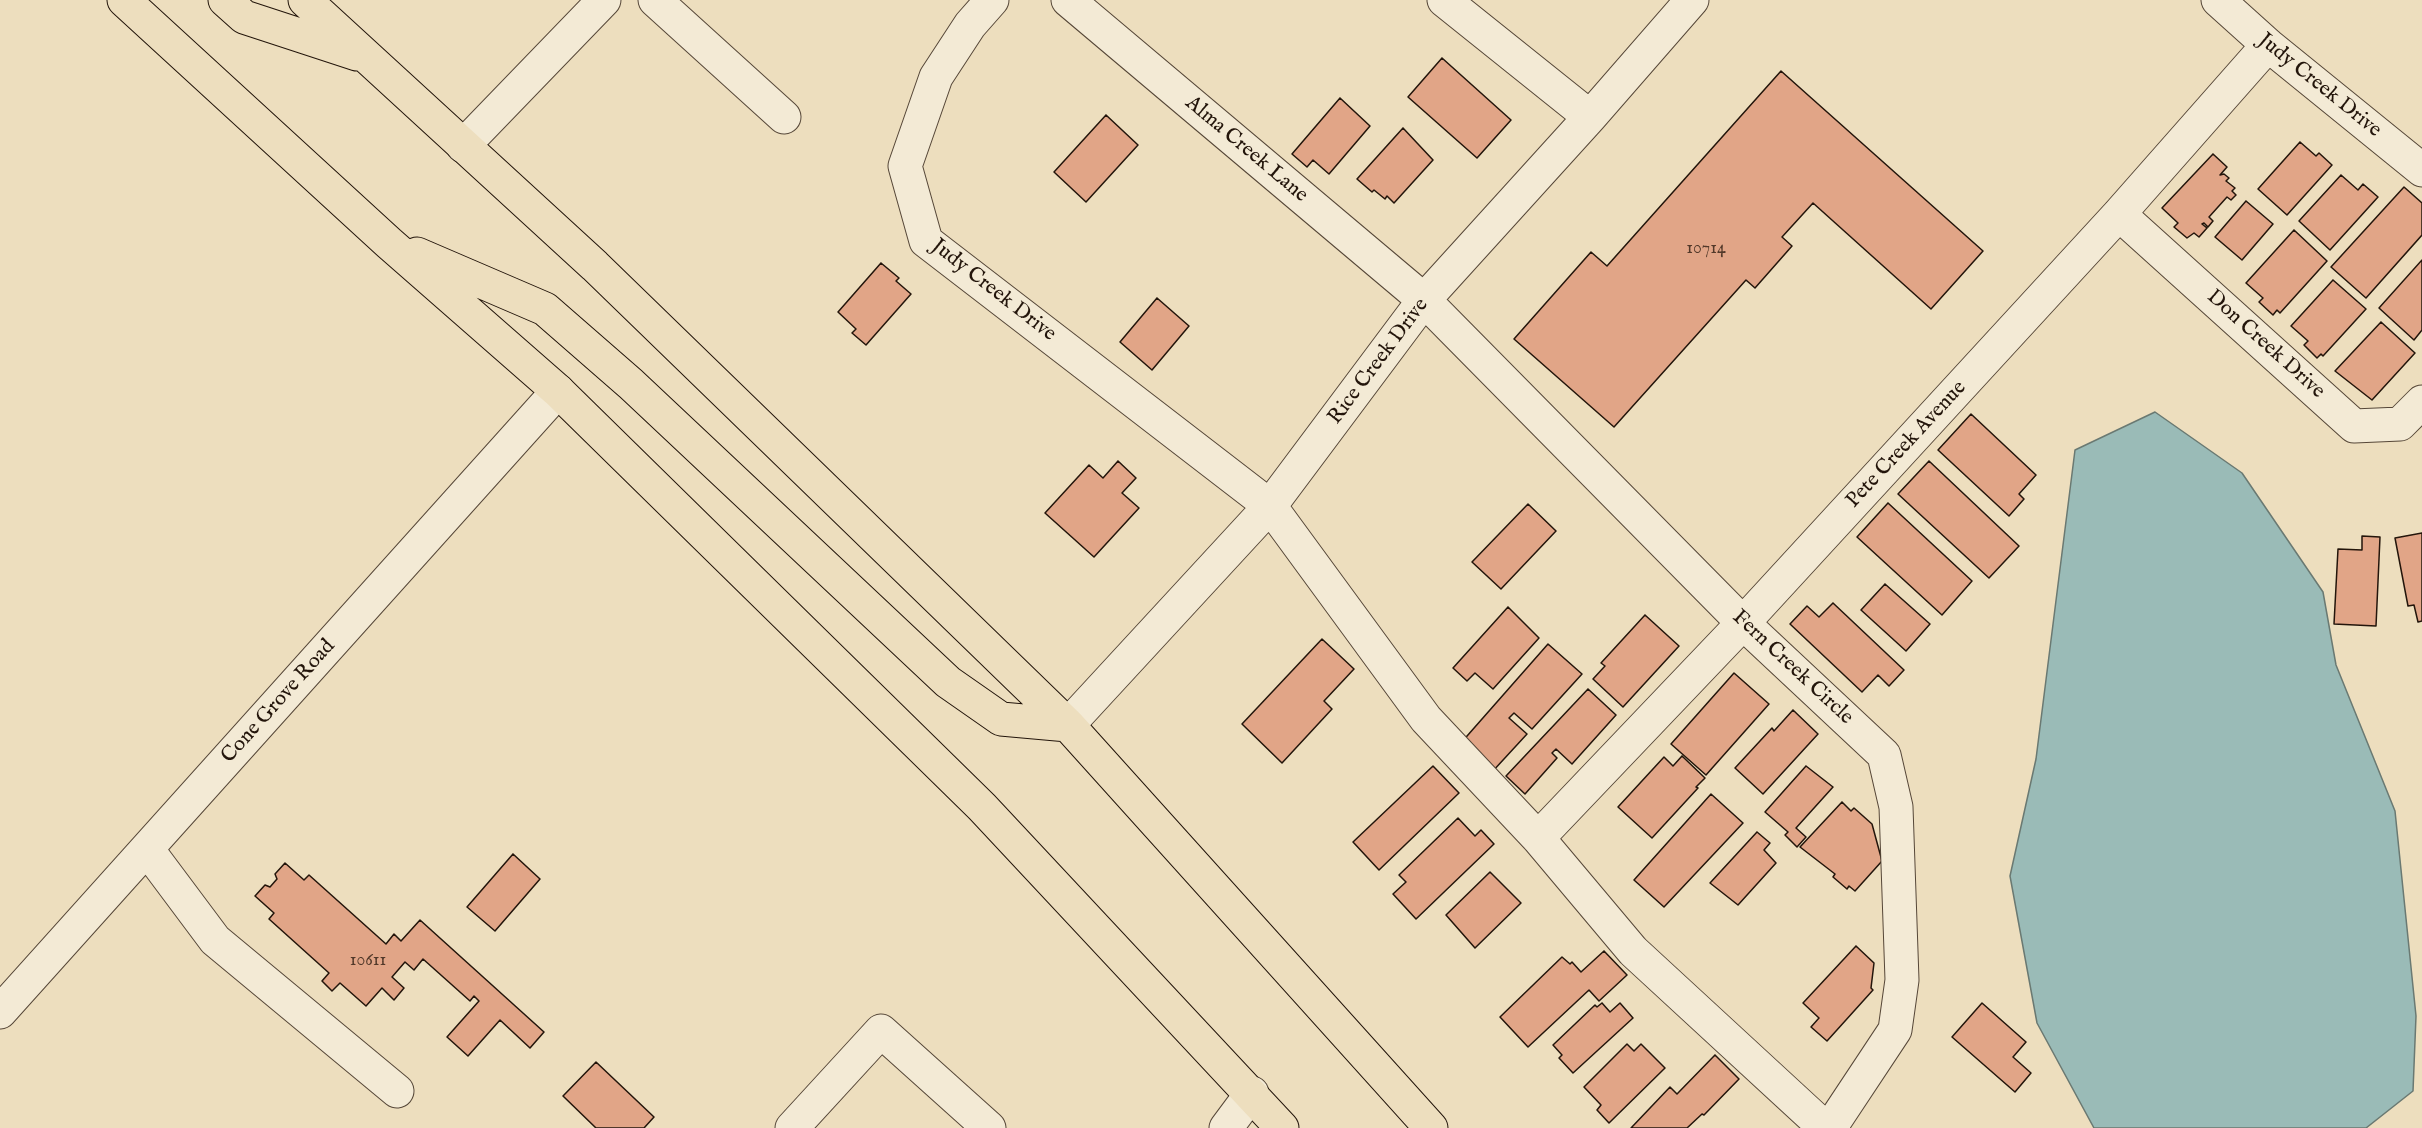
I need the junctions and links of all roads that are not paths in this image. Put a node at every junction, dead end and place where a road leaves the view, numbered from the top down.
1 (124, 0) edge
2 (225, 0) edge
3 (305, 0) edge
4 (604, 0) edge
5 (655, 0) edge
6 (992, 0) edge
7 (1068, 0) edge
8 (1444, 0) edge
9 (1692, 0) edge
10 (2218, 0) edge
11 (2268, 45) junction
12 (367, 57) junction
13 (784, 117) dead end
14 (1590, 117) junction
15 (464, 146) junction
16 (2422, 170) edge
17 (2119, 213) junction
18 (389, 243) junction
19 (1424, 300) junction
20 (558, 391) junction
21 (2422, 402) edge
22 (1270, 506) junction
23 (1743, 623) junction
24 (1068, 725) junction
25 (1538, 838) junction
26 (147, 849) junction
27 (0, 1012) edge
28 (397, 1090) dead end
29 (1252, 1093) junction
30 (973, 1123) edge
31 (1285, 1124) edge
32 (792, 1128) edge
33 (1226, 1128) edge
34 (1431, 1128) edge
35 (1825, 1128) edge
36 (1830, 1128) edge

1 - 18 main road
2 - 12 main road
3 - 12 main road
4 - 15 street
5 - 13 street
6 - 22 street, Judy Creek Drive
7 - 19 street, Alma Creek Lane
8 - 14 street
9 - 14 street, Rice Creek Drive
10 - 11 street, Judy Creek Drive
11 - 16 street, Judy Creek Drive
11 - 17 street, Pete Creek Avenue
12 - 15 main road
14 - 19 street, Rice Creek Drive
15 - 24 main road
17 - 21 street, Don Creek Drive
17 - 23 street, Pete Creek Avenue
18 - 20 main road
18 - 24 main road
19 - 22 street, Rice Creek Drive
19 - 23 street, Fern Creek Circle
20 - 26 street, Cone Grove Road
20 - 29 main road
22 - 24 street, Rice Creek Drive
22 - 25 street
23 - 25 street, Pete Creek Avenue
23 - 36 street, Fern Creek Circle
24 - 34 main road
25 - 35 street
26 - 27 street, Cone Grove Road
26 - 28 street
29 - 31 main road
29 - 33 street
30 - 32 street

